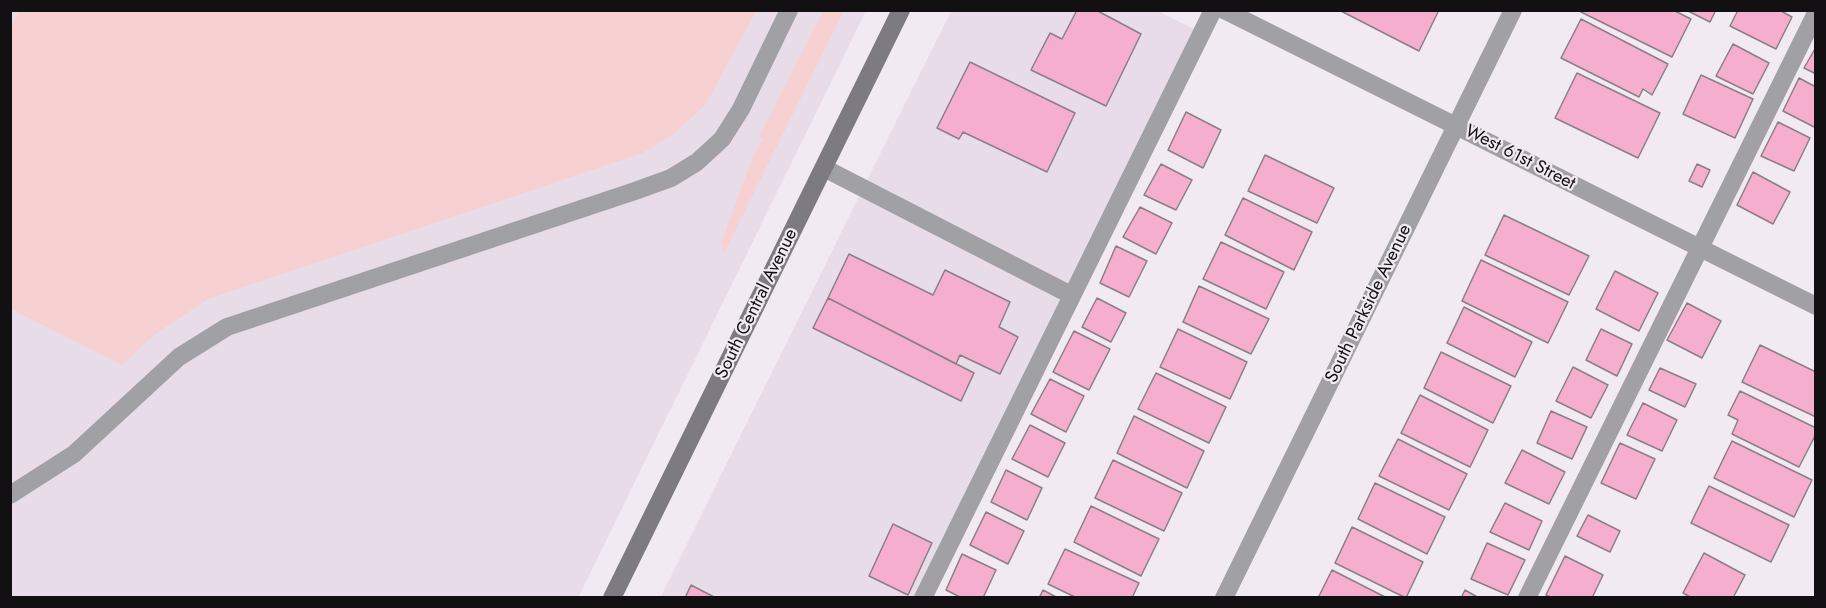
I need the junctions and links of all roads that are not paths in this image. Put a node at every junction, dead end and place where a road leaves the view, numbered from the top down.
1 (789, 10) edge
2 (901, 10) edge
3 (1213, 10) edge
4 (1224, 10) edge
5 (1513, 10) edge
6 (1815, 13) edge
7 (1456, 126) junction
8 (824, 168) junction
9 (1700, 248) junction
10 (1071, 296) junction
11 (1815, 306) edge
12 (10, 495) edge
13 (612, 597) edge
14 (923, 597) edge
15 (1224, 597) edge
16 (1527, 597) edge

1 - 12 street
2 - 8 main road, South Central Avenue
3 - 10 street
4 - 7 street, West 61st Street
5 - 7 street, South Parkside Avenue
6 - 9 street
7 - 9 street, West 61st Street
7 - 15 street, South Parkside Avenue
8 - 10 street
8 - 13 main road, South Central Avenue
9 - 11 street, West 61st Street
9 - 16 street
10 - 14 street

